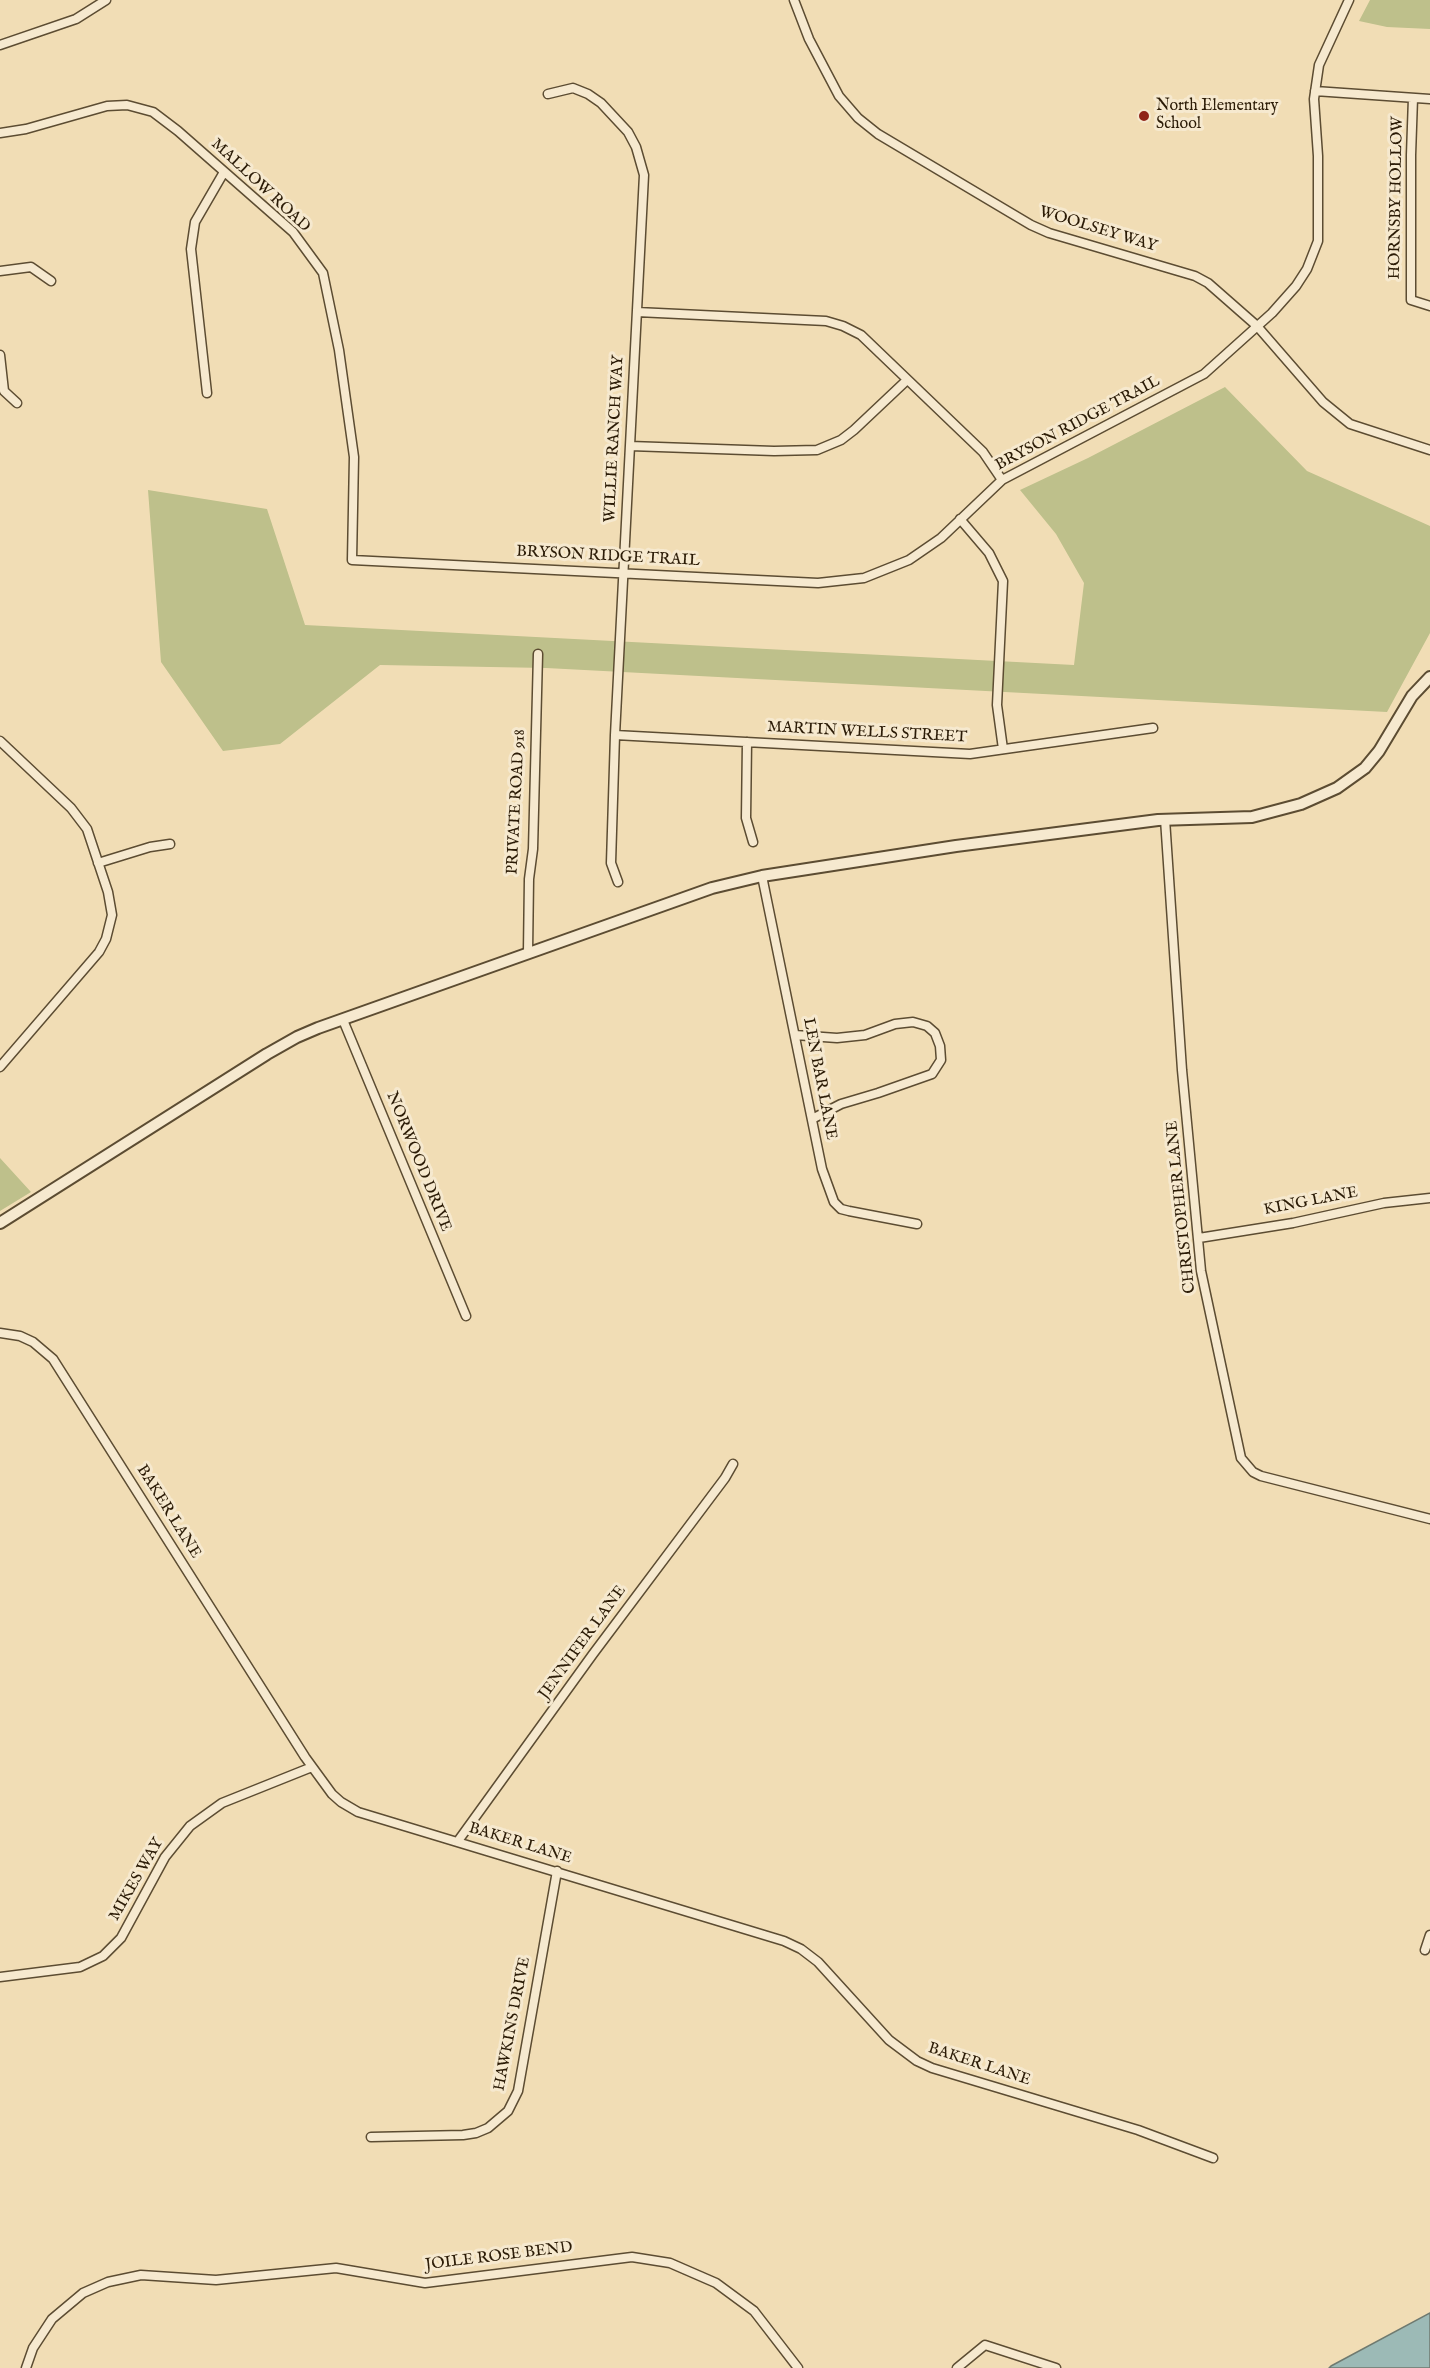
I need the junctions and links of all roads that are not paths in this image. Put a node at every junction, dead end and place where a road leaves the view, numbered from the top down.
1 (106, 0) edge
2 (794, 0) edge
3 (1350, 0) edge
4 (0, 45) edge
5 (1315, 91) junction
6 (549, 94) dead end
7 (1413, 98) junction
8 (1430, 99) edge
9 (0, 133) edge
10 (224, 172) junction
11 (0, 271) edge
12 (51, 281) dead end
13 (1430, 306) edge
14 (637, 312) junction
15 (1257, 326) junction
16 (0, 355) edge
17 (907, 380) junction
18 (207, 393) dead end
19 (17, 403) dead end
20 (630, 446) junction
21 (1430, 450) edge
22 (1002, 480) junction
23 (960, 519) junction
24 (352, 560) joint
25 (623, 573) junction
26 (538, 654) dead end
27 (1430, 676) edge
28 (1153, 728) dead end
29 (615, 735) junction
30 (0, 741) edge
31 (747, 742) junction
32 (1003, 749) junction
33 (1165, 819) junction
34 (753, 842) dead end
35 (170, 844) dead end
36 (98, 863) junction
37 (762, 876) junction
38 (618, 882) dead end
39 (528, 952) junction
40 (342, 1020) junction
41 (795, 1035) junction
42 (0, 1067) edge
43 (812, 1119) junction
44 (1430, 1198) edge
45 (0, 1223) edge
46 (917, 1224) dead end
47 (1199, 1238) junction
48 (466, 1316) dead end
49 (0, 1333) edge
50 (733, 1464) dead end
51 (1430, 1519) edge
52 (312, 1767) junction
53 (458, 1841) junction
54 (557, 1871) junction
55 (1430, 1935) edge
56 (1425, 1950) dead end
57 (0, 1977) edge
58 (371, 2137) dead end
59 (1213, 2158) dead end
60 (26, 2368) edge
61 (798, 2368) edge
62 (957, 2368) edge
63 (1056, 2368) edge

1 - 4 street
2 - 15 street, WOOLSEY WAY
3 - 5 street, BRYSON RIDGE TRAIL
5 - 7 street
5 - 15 street, BRYSON RIDGE TRAIL
6 - 14 street, WILLIE RANCH WAY
7 - 8 street
7 - 13 street, HORNSBY HOLLOW
9 - 10 street, MALLOW ROAD
10 - 18 street
10 - 24 street, MALLOW ROAD
11 - 12 street
14 - 17 street
14 - 20 street, WILLIE RANCH WAY
15 - 21 street, WOOLSEY WAY
15 - 22 street, BRYSON RIDGE TRAIL
16 - 19 street
17 - 20 street
17 - 22 street
20 - 25 street, WILLIE RANCH WAY
22 - 23 street, BRYSON RIDGE TRAIL
23 - 25 street, BRYSON RIDGE TRAIL
23 - 32 street
24 - 25 street, BRYSON RIDGE TRAIL
25 - 29 street, WILLIE RANCH WAY
26 - 39 street, PRIVATE ROAD 918
27 - 33 street
28 - 32 street, MARTIN WELLS STREET
29 - 31 street, MARTIN WELLS STREET
29 - 38 street, WILLIE RANCH WAY
30 - 36 street
31 - 32 street, MARTIN WELLS STREET
31 - 34 street
33 - 37 street
33 - 47 street, CHRISTOPHER LANE
35 - 36 street
36 - 42 street
37 - 39 street
37 - 41 street, LEN BAR LANE
39 - 40 street
40 - 45 street
40 - 48 street, NORWOOD DRIVE
41 - 43 street, LEN BAR LANE
41 - 43 street
43 - 46 street, LEN BAR LANE
44 - 47 street, KING LANE
47 - 51 street, CHRISTOPHER LANE
49 - 52 street, BAKER LANE
50 - 53 street, JENNIFER LANE
52 - 53 street, BAKER LANE
52 - 57 street, MIKES WAY
53 - 54 street, BAKER LANE
54 - 58 street, HAWKINS DRIVE
54 - 59 street, BAKER LANE
55 - 56 street
60 - 61 street, JOILE ROSE BEND
62 - 63 street

